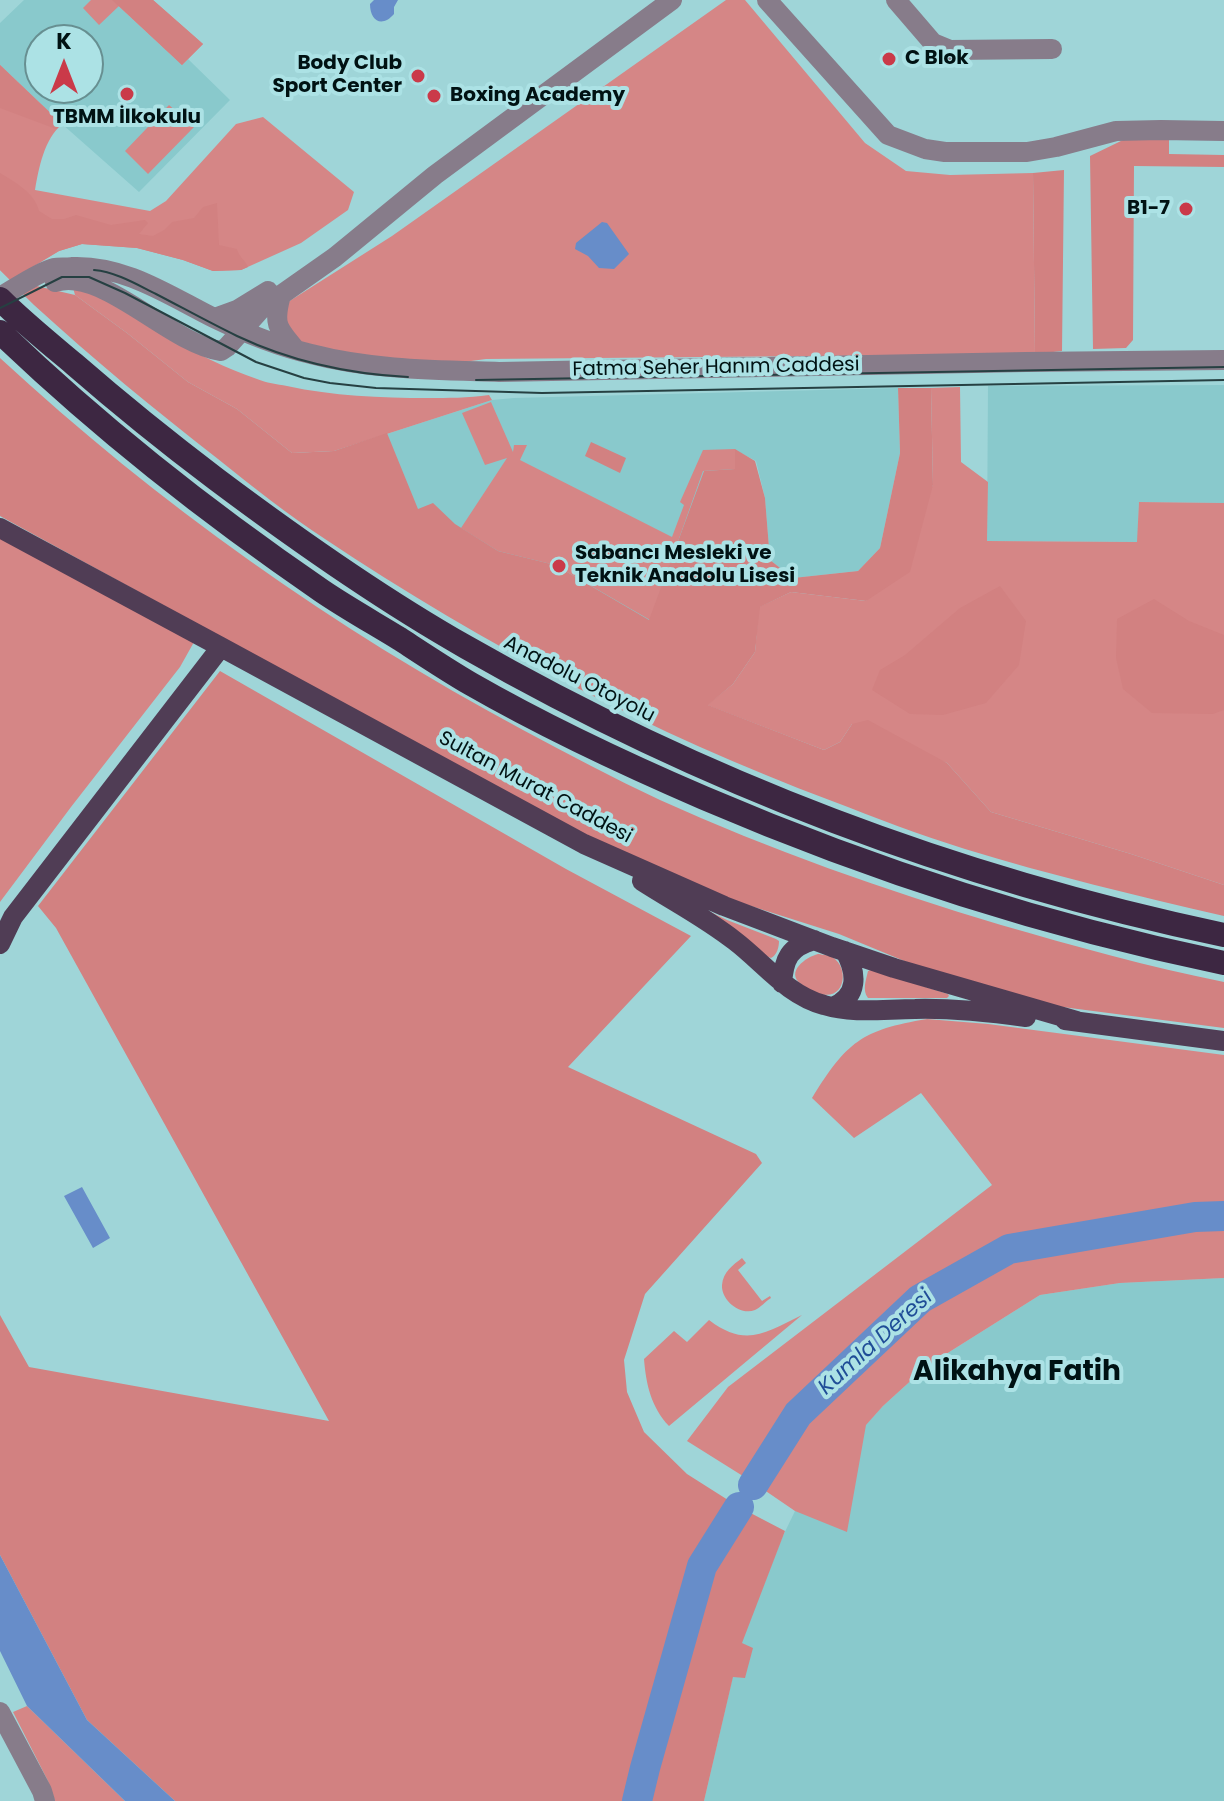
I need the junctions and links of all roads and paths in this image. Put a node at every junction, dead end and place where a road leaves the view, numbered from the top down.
1 (672, 0) edge
2 (767, 0) edge
3 (896, 0) edge
4 (1052, 49) dead end
5 (1224, 131) edge
6 (354, 241) junction
7 (281, 295) junction
8 (2, 310) edge
9 (215, 318) junction
10 (241, 330) junction
11 (296, 350) junction
12 (1224, 360) edge
13 (0, 528) edge
14 (221, 647) junction
15 (584, 844) junction
16 (1224, 935) edge
17 (814, 940) junction
18 (0, 944) edge
19 (845, 951) junction
20 (1224, 963) edge
21 (782, 983) junction
22 (833, 1007) junction
23 (1077, 1021) junction
24 (1224, 1041) edge
25 (0, 1712) edge
26 (45, 1801) edge

1 - 6 street
2 - 5 street
3 - 4 street
6 - 7 street
6 - 9 street
7 - 10 street
7 - 11 street
8 - 9 street, Fatma Seher Hanım Caddesi
8 - 10 street
8 - 16 highway, Anadolu Otoyolu
8 - 20 highway
9 - 10 street, Fatma Seher Hanım Caddesi
10 - 11 street, Fatma Seher Hanım Caddesi
11 - 12 street, Fatma Seher Hanım Caddesi
13 - 14 main road, Sultan Murat Caddesi
14 - 15 main road, Sultan Murat Caddesi
14 - 18 main road
15 - 17 main road, Sultan Murat Caddesi
15 - 21 main road
17 - 19 main road, Sultan Murat Caddesi
17 - 21 main road
19 - 22 main road
19 - 23 main road, Sultan Murat Caddesi
21 - 22 main road
22 - 23 main road
23 - 24 main road
25 - 26 street

